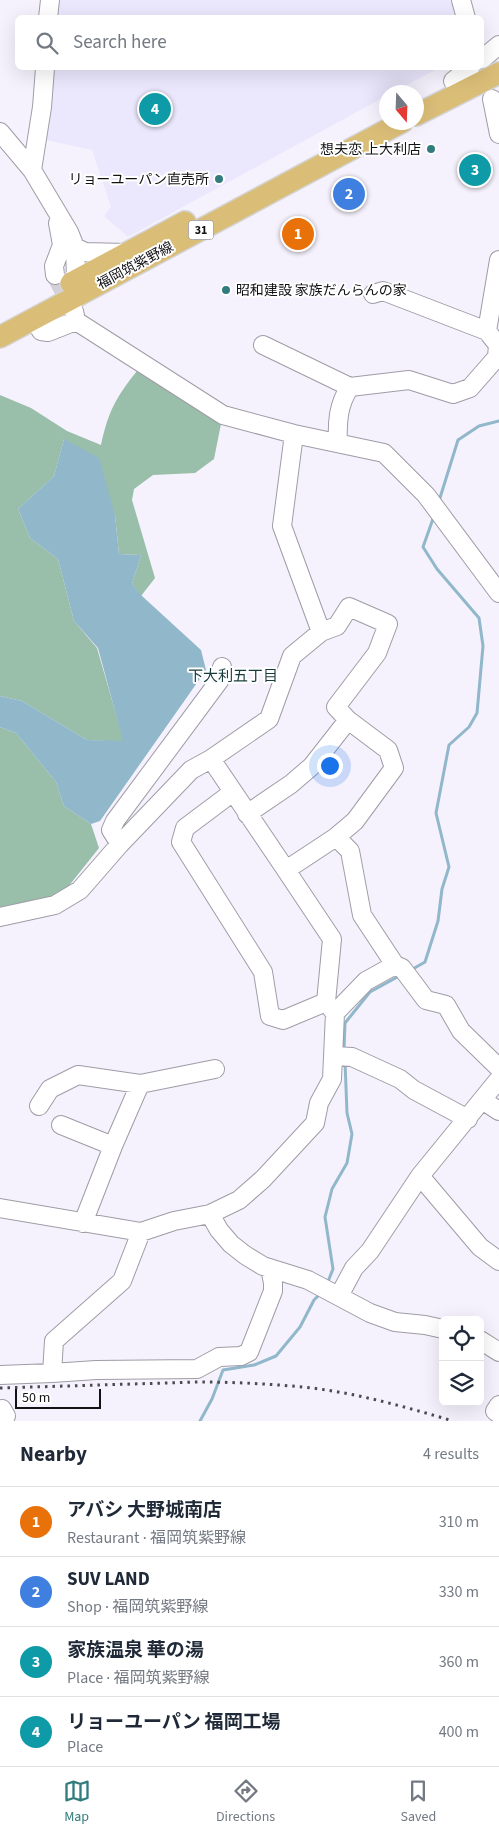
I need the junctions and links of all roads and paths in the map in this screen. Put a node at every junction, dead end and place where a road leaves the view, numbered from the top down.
1 (50, 0) edge
2 (461, 0) edge
3 (48, 15) edge
4 (465, 15) edge
5 (499, 45) edge
6 (499, 56) edge
7 (484, 57) edge
8 (484, 65) edge
9 (45, 70) edge
10 (468, 70) edge
11 (476, 70) edge
12 (499, 73) edge
13 (454, 88) junction
14 (496, 92) edge
15 (424, 97) edge
16 (424, 109) edge
17 (379, 120) edge
18 (387, 130) edge
19 (499, 134) edge
20 (2, 137) edge
21 (32, 170) junction
22 (53, 203) junction
23 (76, 247) junction
24 (126, 253) junction
25 (499, 260) edge
26 (55, 275) tunnel mouth
27 (76, 280) junction
28 (373, 294) dead end
29 (34, 319) junction
30 (0, 321) edge
31 (486, 330) junction
32 (0, 337) edge
33 (263, 345) dead end
34 (350, 387) junction
35 (294, 434) junction
36 (338, 443) junction
37 (499, 593) edge
38 (320, 632) junction
39 (222, 667) dead end
40 (348, 720) junction
41 (211, 759) junction
42 (232, 792) junction
43 (247, 814) junction
44 (336, 837) junction
45 (120, 844) junction
46 (286, 870) junction
47 (0, 917) edge
48 (398, 966) junction
49 (331, 1008) junction
50 (334, 1056) junction
51 (499, 1068) edge
52 (215, 1069) dead end
53 (499, 1079) edge
54 (140, 1084) junction
55 (482, 1100) junction
56 (39, 1106) dead end
57 (499, 1111) edge
58 (468, 1119) junction
59 (61, 1126) dead end
60 (112, 1146) junction
61 (420, 1176) junction
62 (0, 1208) edge
63 (210, 1214) junction
64 (82, 1222) junction
65 (141, 1232) junction
66 (499, 1260) edge
67 (270, 1268) junction
68 (340, 1296) junction
69 (439, 1328) edge
70 (484, 1343) edge
71 (499, 1352) edge
72 (52, 1373) junction
73 (0, 1375) edge
74 (499, 1405) edge
75 (499, 1414) edge

1 - 3 street
2 - 4 street
5 - 7 street
6 - 8 main road
9 - 21 street
10 - 13 street
11 - 13 main road
12 - 13 main road
13 - 14 street
13 - 15 main road
13 - 16 main road
14 - 19 street
17 - 24 main road, 福岡筑紫野線 / 31
18 - 29 main road, 福岡筑紫野線 / 31
20 - 21 street
21 - 22 street
22 - 23 street
22 - 26 street
23 - 24 street
23 - 27 street
24 - 27 main road, 福岡筑紫野線 / 31
25 - 31 street
27 - 30 main road, 福岡筑紫野線 / 31
28 - 31 street
29 - 32 main road, 福岡筑紫野線 / 31
29 - 35 street
31 - 34 street
33 - 34 street
34 - 36 street
35 - 36 street
35 - 38 street
36 - 37 street
38 - 40 street
38 - 41 street
39 - 45 street
40 - 43 street
40 - 44 street
41 - 42 street
41 - 45 street
42 - 43 street
42 - 49 street
43 - 46 street
44 - 46 street
44 - 48 street
45 - 47 street
46 - 49 street
48 - 49 street
48 - 51 street
49 - 50 street
50 - 58 street
50 - 63 street
52 - 54 street
53 - 55 street
54 - 56 street
54 - 60 street
55 - 57 street
55 - 58 street
58 - 61 street
59 - 60 street
60 - 64 street
61 - 66 street
61 - 68 street
62 - 64 street
63 - 65 street
63 - 67 street
64 - 65 street
65 - 72 street
67 - 68 street
67 - 72 street
68 - 69 street
70 - 71 street
72 - 73 street
74 - 75 street

